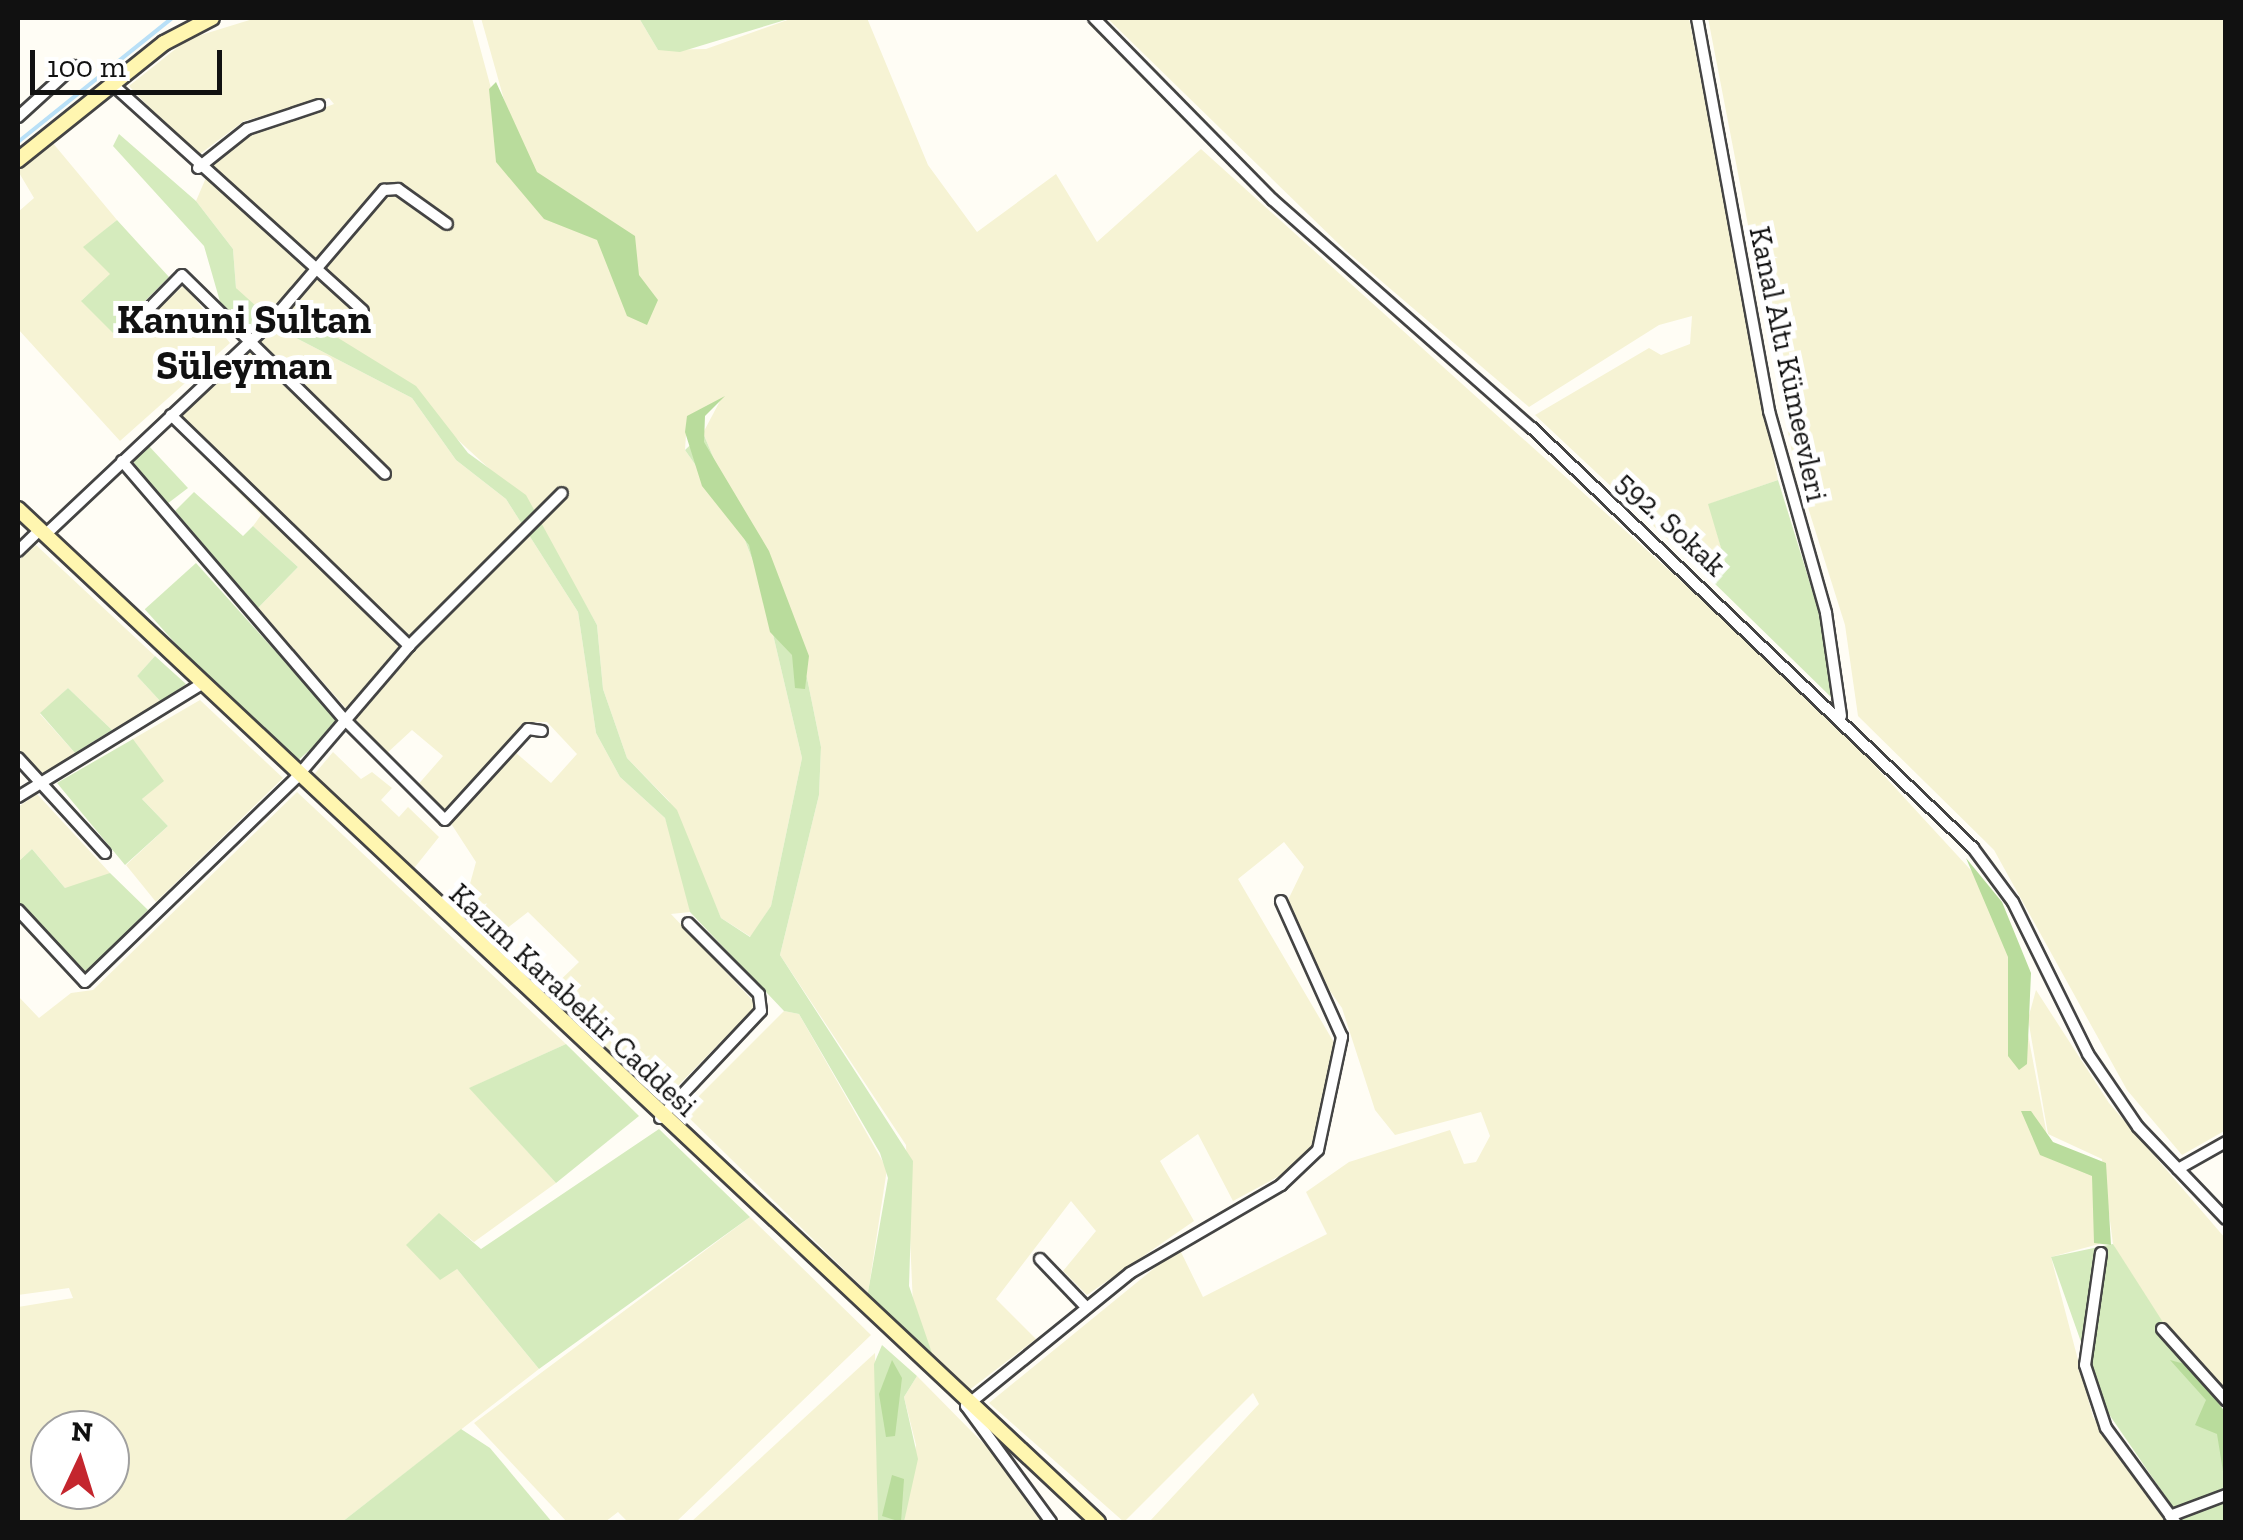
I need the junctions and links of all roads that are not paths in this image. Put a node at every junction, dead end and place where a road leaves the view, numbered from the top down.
1 (212, 18) edge
2 (1094, 18) edge
3 (1697, 18) edge
4 (74, 66) dead end
5 (112, 84) junction
6 (319, 104) dead end
7 (18, 117) edge
8 (18, 160) edge
9 (198, 168) junction
10 (447, 224) dead end
11 (313, 268) junction
12 (363, 311) dead end
13 (127, 331) dead end
14 (248, 339) junction
15 (170, 415) junction
16 (122, 460) junction
17 (385, 474) dead end
18 (562, 493) dead end
19 (18, 509) edge
20 (42, 533) junction
21 (18, 551) edge
22 (409, 646) junction
23 (200, 684) junction
24 (1841, 718) junction
25 (345, 720) junction
26 (542, 731) dead end
27 (18, 758) edge
28 (296, 778) junction
29 (41, 783) junction
30 (18, 797) edge
31 (105, 854) dead end
32 (1281, 902) dead end
33 (18, 910) edge
34 (688, 922) dead end
35 (659, 1119) junction
36 (2226, 1142) edge
37 (2178, 1168) junction
38 (2226, 1220) edge
39 (2101, 1253) dead end
40 (1040, 1259) dead end
41 (1085, 1306) junction
42 (2162, 1329) dead end
43 (2226, 1400) edge
44 (966, 1406) junction
45 (2226, 1496) edge
46 (2172, 1519) edge
47 (1052, 1522) edge
48 (1098, 1522) edge

1 - 5 street
2 - 24 street, 592. Sokak
3 - 24 street, Kanal Altı Kümeevleri
4 - 7 street
5 - 8 street
5 - 9 street
6 - 9 street
9 - 11 street
10 - 11 street
11 - 12 street
11 - 14 street
13 - 14 street
14 - 15 street
14 - 17 street
15 - 16 street
15 - 22 street
16 - 20 street
16 - 25 street
18 - 22 street
19 - 20 street, Kazım Karabekir Caddesi
20 - 21 street
20 - 23 street, Kazım Karabekir Caddesi
22 - 25 street
23 - 28 street, Kazım Karabekir Caddesi
23 - 29 street
24 - 37 street, 592. Sokak
25 - 26 street
25 - 28 street
27 - 29 street
28 - 33 street
28 - 35 street, Kazım Karabekir Caddesi
29 - 30 street
29 - 31 street
32 - 41 street
34 - 35 street
35 - 44 street, Kazım Karabekir Caddesi
36 - 37 street
37 - 38 street, 592. Sokak
39 - 46 street
40 - 41 street
41 - 44 street
42 - 43 street
44 - 47 street
44 - 48 street, Kazım Karabekir Caddesi
45 - 46 street

